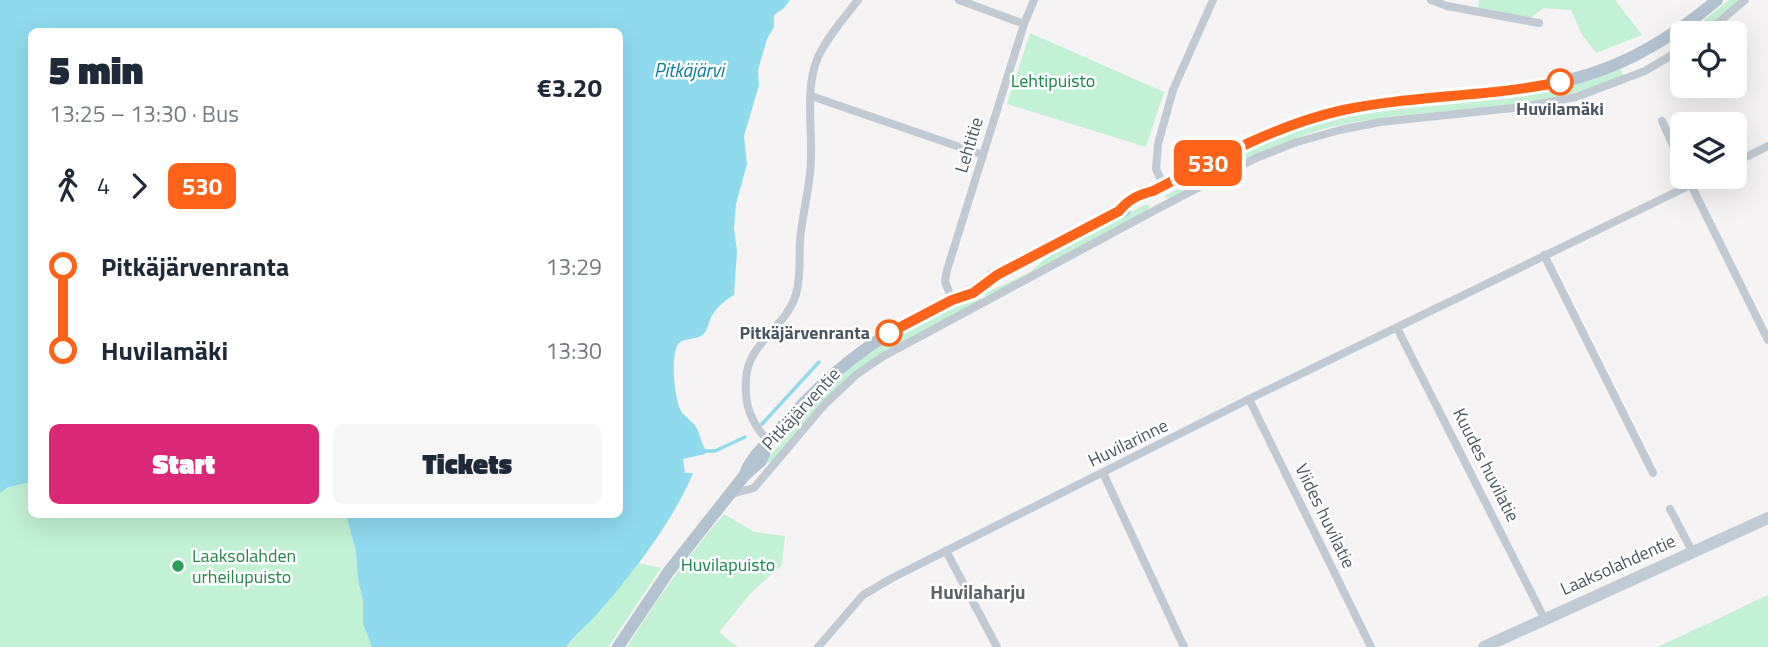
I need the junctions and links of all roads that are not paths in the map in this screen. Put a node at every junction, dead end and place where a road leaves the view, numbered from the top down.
1 (858, 0) edge
2 (959, 0) edge
3 (1034, 0) edge
4 (1213, 0) edge
5 (1431, 0) edge
6 (1717, 0) edge
7 (1745, 0) edge
8 (1720, 21) edge
9 (1539, 23) dead end
10 (1024, 24) junction
11 (1670, 56) edge
12 (811, 96) junction
13 (1662, 121) dead end
14 (1670, 139) edge
15 (1768, 146) edge
16 (983, 155) junction
17 (1747, 156) edge
18 (1158, 189) junction
19 (1673, 189) edge
20 (1693, 189) edge
21 (1161, 207) junction
22 (1544, 255) junction
23 (952, 300) junction
24 (1397, 328) junction
25 (1766, 330) edge
26 (1768, 340) edge
27 (1250, 400) junction
28 (769, 442) junction
29 (1103, 472) junction
30 (1653, 473) dead end
31 (728, 495) junction
32 (1670, 509) dead end
33 (1768, 518) edge
34 (946, 551) junction
35 (1692, 551) junction
36 (1544, 618) junction
37 (618, 647) edge
38 (818, 647) edge
39 (997, 647) edge
40 (1184, 647) edge
41 (1371, 647) edge
42 (1484, 647) edge

1 - 12 street
2 - 10 street
3 - 10 street, Lehtitie
4 - 18 street
5 - 9 street
6 - 18 main road, Pitkäjärventie
7 - 8 street
10 - 16 street, Lehtitie
11 - 21 street, Pitkäjärventie
12 - 16 street
12 - 28 street
13 - 14 street
15 - 17 street
16 - 23 street, Lehtitie
18 - 21 street
18 - 23 main road, Pitkäjärventie
19 - 22 street
20 - 25 street
21 - 31 street, Pitkäjärventie
22 - 24 street, Huvilarinne
22 - 30 street
23 - 28 main road, Pitkäjärventie
24 - 27 street, Huvilarinne
24 - 36 street, Kuudes huvilatie
25 - 26 street
27 - 29 street, Huvilarinne
27 - 41 street, Viides huvilatie
28 - 31 main road, Pitkäjärventie
29 - 34 street, Huvilarinne
29 - 40 street
31 - 37 main road, Pitkäjärventie
32 - 35 street
33 - 35 street, Laaksolahdentie
34 - 38 street, Huvilarinne
34 - 39 street
35 - 36 street, Laaksolahdentie
36 - 42 street, Laaksolahdentie

